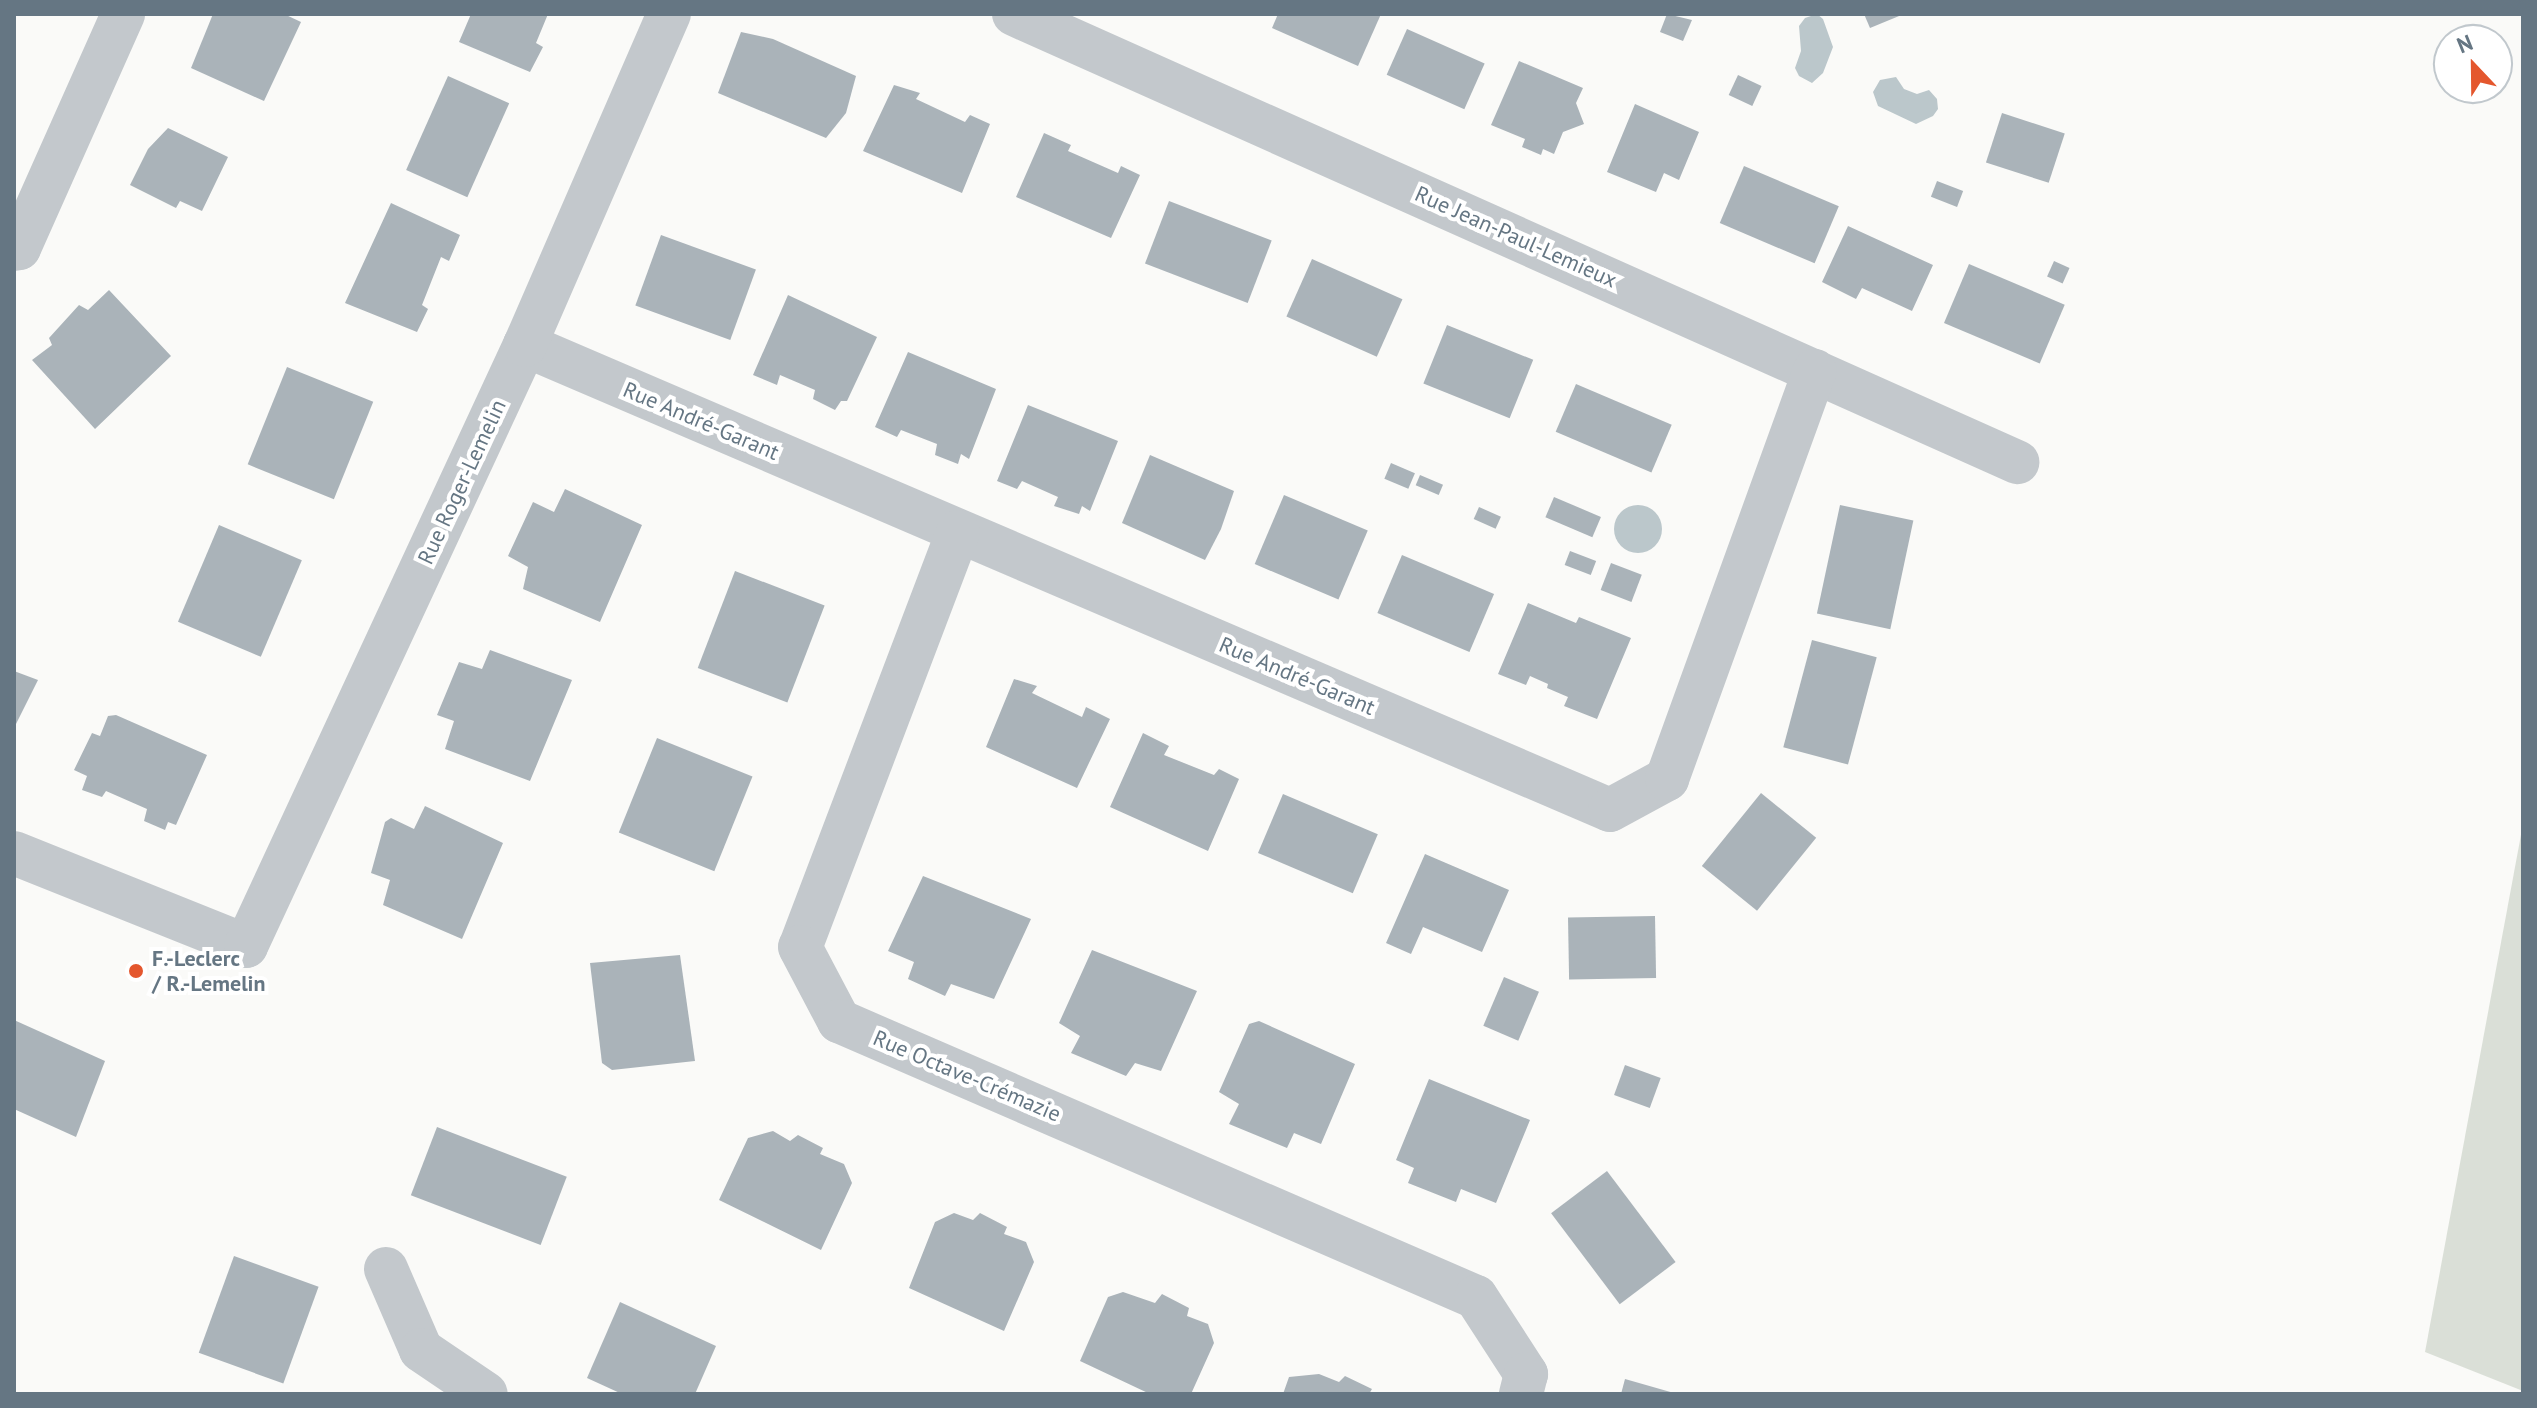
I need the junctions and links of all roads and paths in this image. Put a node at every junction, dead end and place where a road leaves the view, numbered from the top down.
1 (123, 14) edge
2 (669, 14) edge
3 (1014, 14) edge
4 (14, 249) edge
5 (525, 345) junction
6 (1815, 371) junction
7 (2017, 462) dead end
8 (958, 532) junction
9 (14, 853) edge
10 (386, 1269) dead end
11 (486, 1394) edge
12 (1521, 1394) edge

1 - 4 street
2 - 5 street, Rue Roger-Lemelin
3 - 6 street, Rue Jean-Paul-Lemieux
5 - 8 street, Rue André-Garant
5 - 9 street, Rue Roger-Lemelin
6 - 7 street, Rue Jean-Paul-Lemieux
6 - 8 street, Rue André-Garant
8 - 12 street, Rue Octave-Crémazie
10 - 11 street

